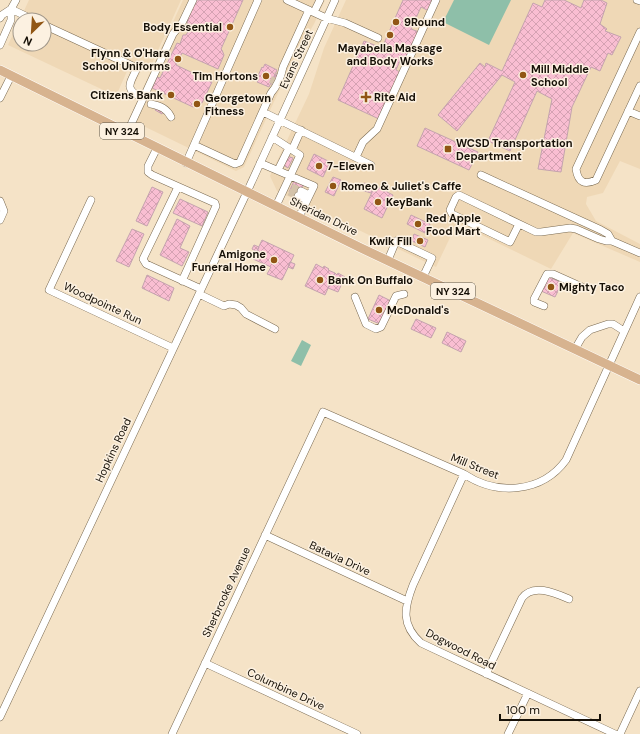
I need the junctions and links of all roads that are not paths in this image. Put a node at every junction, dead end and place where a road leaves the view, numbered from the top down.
1 (16, 0) edge
2 (193, 0) edge
3 (258, 0) edge
4 (287, 0) edge
5 (320, 0) edge
6 (335, 0) edge
7 (436, 0) edge
8 (637, 0) edge
9 (640, 1) edge
10 (11, 9) junction
11 (312, 11) junction
12 (17, 12) edge
13 (0, 18) edge
14 (326, 18) junction
15 (52, 29) edge
16 (640, 32) edge
17 (378, 38) dead end
18 (0, 45) edge
19 (283, 67) junction
20 (0, 70) edge
21 (277, 74) tunnel mouth
22 (11, 76) junction
23 (272, 84) tunnel mouth
24 (640, 86) edge
25 (271, 93) junction
26 (0, 98) edge
27 (143, 99) junction
28 (633, 100) junction
29 (640, 104) edge
30 (628, 111) junction
31 (163, 112) dead end
32 (263, 112) junction
33 (640, 116) edge
34 (280, 120) junction
35 (301, 130) junction
36 (127, 133) junction
37 (272, 138) junction
38 (194, 145) junction
39 (157, 148) junction
40 (290, 149) junction
41 (356, 157) junction
42 (186, 163) junction
43 (260, 163) junction
44 (371, 165) dead end
45 (278, 170) junction
46 (291, 175) junction
47 (481, 175) dead end
48 (178, 187) junction
49 (247, 192) junction
50 (299, 194) tunnel mouth
51 (308, 198) junction
52 (91, 200) dead end
53 (0, 201) edge
54 (276, 206) junction
55 (299, 217) junction
56 (0, 220) edge
57 (518, 224) junction
58 (612, 240) junction
59 (640, 253) edge
60 (388, 260) junction
61 (423, 277) junction
62 (182, 281) junction
63 (582, 288) dead end
64 (200, 291) junction
65 (404, 294) dead end
66 (355, 297) dead end
67 (640, 297) edge
68 (544, 306) dead end
69 (275, 329) dead end
70 (624, 331) junction
71 (173, 348) junction
72 (575, 349) junction
73 (609, 365) junction
74 (640, 380) edge
75 (301, 460) joint
76 (464, 474) junction
77 (265, 535) junction
78 (569, 599) dead end
79 (407, 601) junction
80 (205, 663) junction
81 (486, 674) junction
82 (640, 691) edge
83 (528, 693) junction
84 (0, 717) edge
85 (172, 734) edge
86 (357, 734) edge
87 (508, 734) edge
88 (615, 734) edge
89 (620, 734) edge

1 - 10 street
2 - 27 street
3 - 38 street
4 - 11 street
5 - 11 street
6 - 14 street, Evans Street
7 - 41 street
8 - 9 street
10 - 12 street
10 - 13 street
10 - 18 street
11 - 14 street
11 - 19 street
14 - 17 street
14 - 34 street, Evans Street
15 - 27 street
16 - 30 street
19 - 21 street
19 - 25 street
20 - 22 main road, Sheridan Drive / NY 324
22 - 26 street
22 - 36 main road, Sheridan Drive / NY 324
23 - 25 street
24 - 28 street
25 - 32 street
27 - 31 street
27 - 36 street
28 - 29 street
28 - 30 street
30 - 33 street
32 - 34 street
32 - 38 street
34 - 35 street
34 - 37 street, Evans Street
35 - 40 street
35 - 41 street
36 - 39 main road, Sheridan Drive / NY 324
37 - 40 street
37 - 43 street, Evans Street
38 - 42 street
39 - 42 main road, Sheridan Drive / NY 324
39 - 48 street
40 - 45 street
40 - 46 street
41 - 44 street
42 - 49 main road, Sheridan Drive / NY 324
43 - 45 street
43 - 49 street, Evans Street
45 - 46 street
46 - 51 street
46 - 54 street
47 - 58 street
48 - 62 street
48 - 62 street
49 - 54 main road, Sheridan Drive / NY 324
49 - 64 street, Hopkins Road
50 - 51 street
51 - 55 street
52 - 71 street, Woodpointe Run
53 - 56 street
54 - 55 main road, Sheridan Drive / NY 324
55 - 60 main road, Sheridan Drive / NY 324
57 - 57 street
57 - 58 street
58 - 59 street
60 - 61 main road, Sheridan Drive / NY 324
60 - 61 street
61 - 72 main road, Sheridan Drive / NY 324
62 - 64 street
63 - 68 street
64 - 69 street
64 - 71 street, Hopkins Road
65 - 66 street
67 - 70 street, Mill Street
70 - 72 street
70 - 73 street, Mill Street
71 - 84 street, Hopkins Road
72 - 73 main road, Sheridan Drive / NY 324
73 - 74 main road, Sheridan Drive / NY 324
73 - 76 street, Mill Street
75 - 76 street, Mill Street
75 - 77 street, Sherbrooke Avenue
76 - 79 street, Dogwood Road
77 - 79 street, Batavia Drive
77 - 80 street, Sherbrooke Avenue
78 - 81 street
79 - 81 street, Dogwood Road
80 - 85 street, Sherbrooke Avenue
80 - 86 street, Columbine Drive
81 - 83 street, Dogwood Road
82 - 89 street
83 - 87 street
83 - 88 street, Dogwood Road

